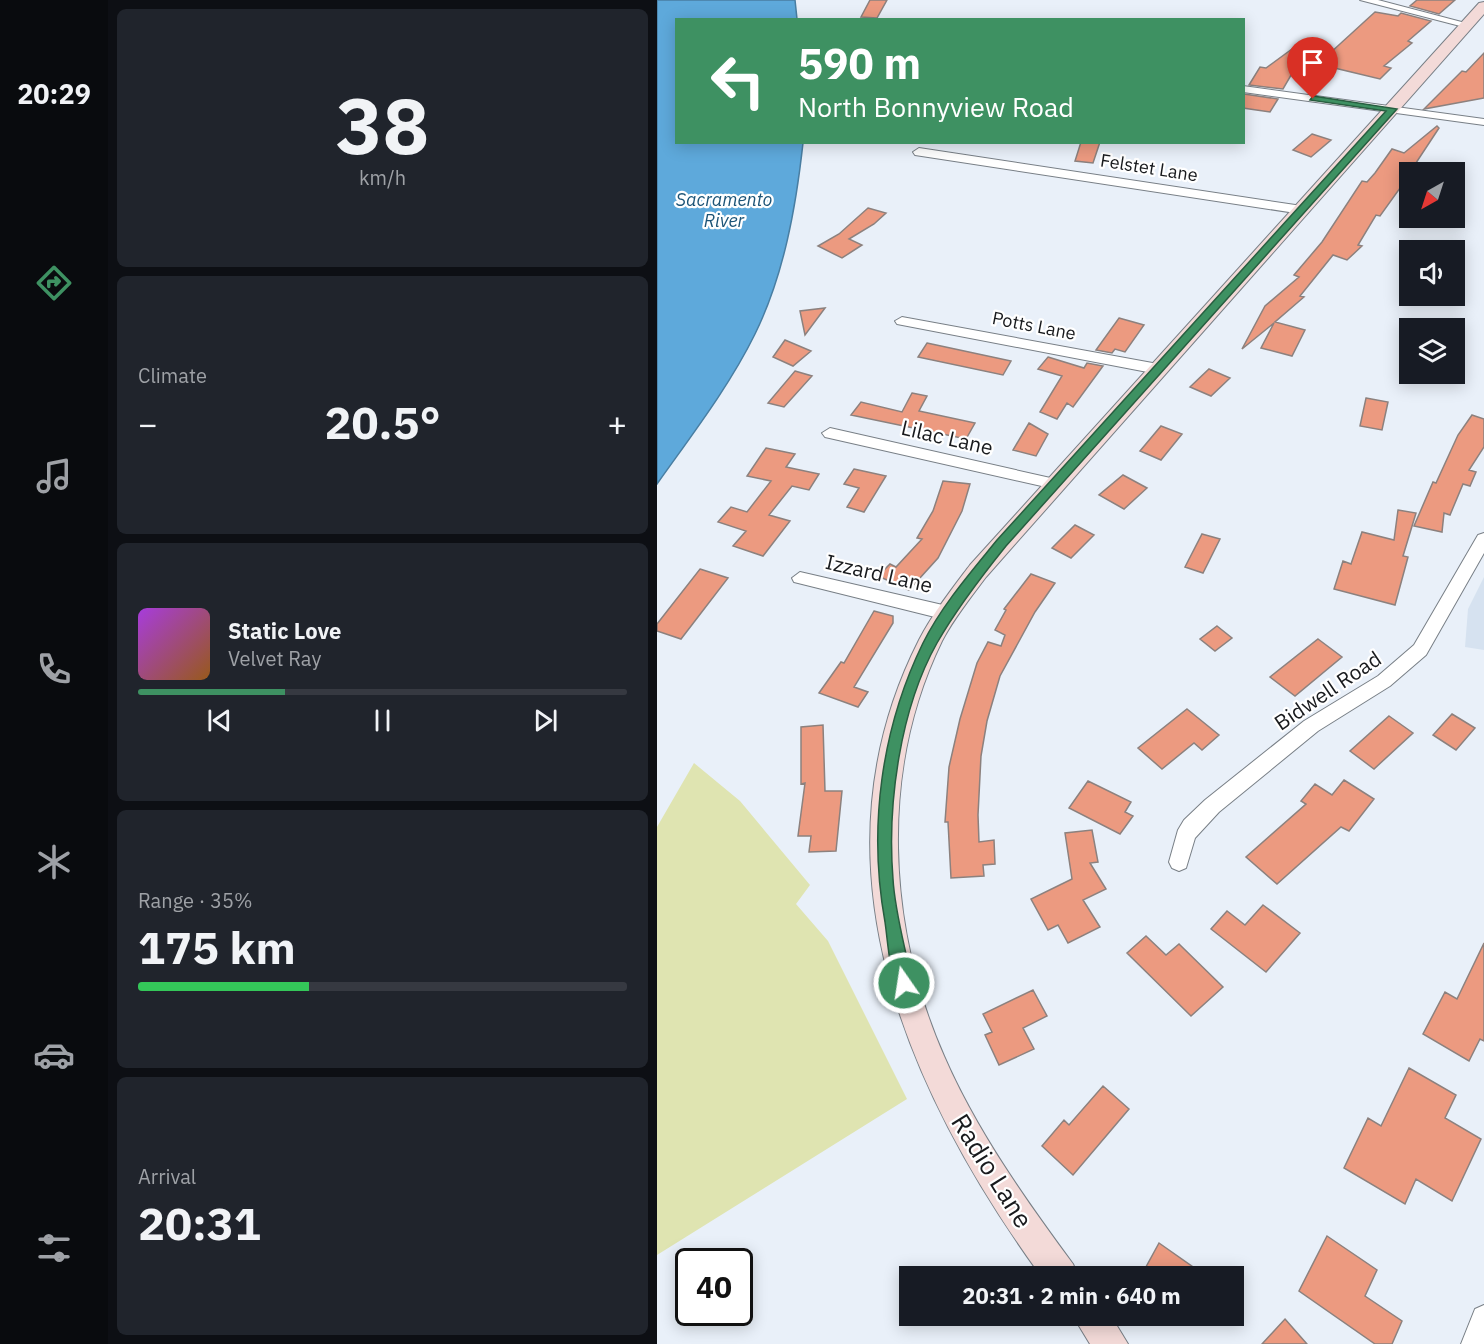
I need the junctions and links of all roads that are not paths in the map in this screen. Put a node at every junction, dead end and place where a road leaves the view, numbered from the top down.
1 (1365, 0) edge
2 (1484, 6) edge
3 (1468, 25) junction
4 (1245, 89) edge
5 (1393, 109) junction
6 (1484, 122) edge
7 (919, 152) dead end
8 (1302, 210) junction
9 (902, 321) dead end
10 (1158, 369) junction
11 (830, 433) dead end
12 (1055, 484) junction
13 (1484, 539) edge
14 (800, 578) dead end
15 (947, 613) junction
16 (1179, 862) dead end
17 (1054, 1266) edge
18 (1484, 1318) edge
19 (1098, 1326) edge
20 (1111, 1344) edge
21 (1474, 1344) edge

1 - 3 street
2 - 3 street, Radio Lane
3 - 5 street, Radio Lane
4 - 5 street
5 - 6 street
5 - 8 street, Radio Lane
7 - 8 street, Felstet Lane
8 - 10 street, Radio Lane
9 - 10 street, Potts Lane
10 - 12 street, Radio Lane
11 - 12 street, Lilac Lane
12 - 15 street, Radio Lane
13 - 16 street, Bidwell Road
14 - 15 street, Izzard Lane
15 - 17 street, Radio Lane
18 - 21 street
19 - 20 street

